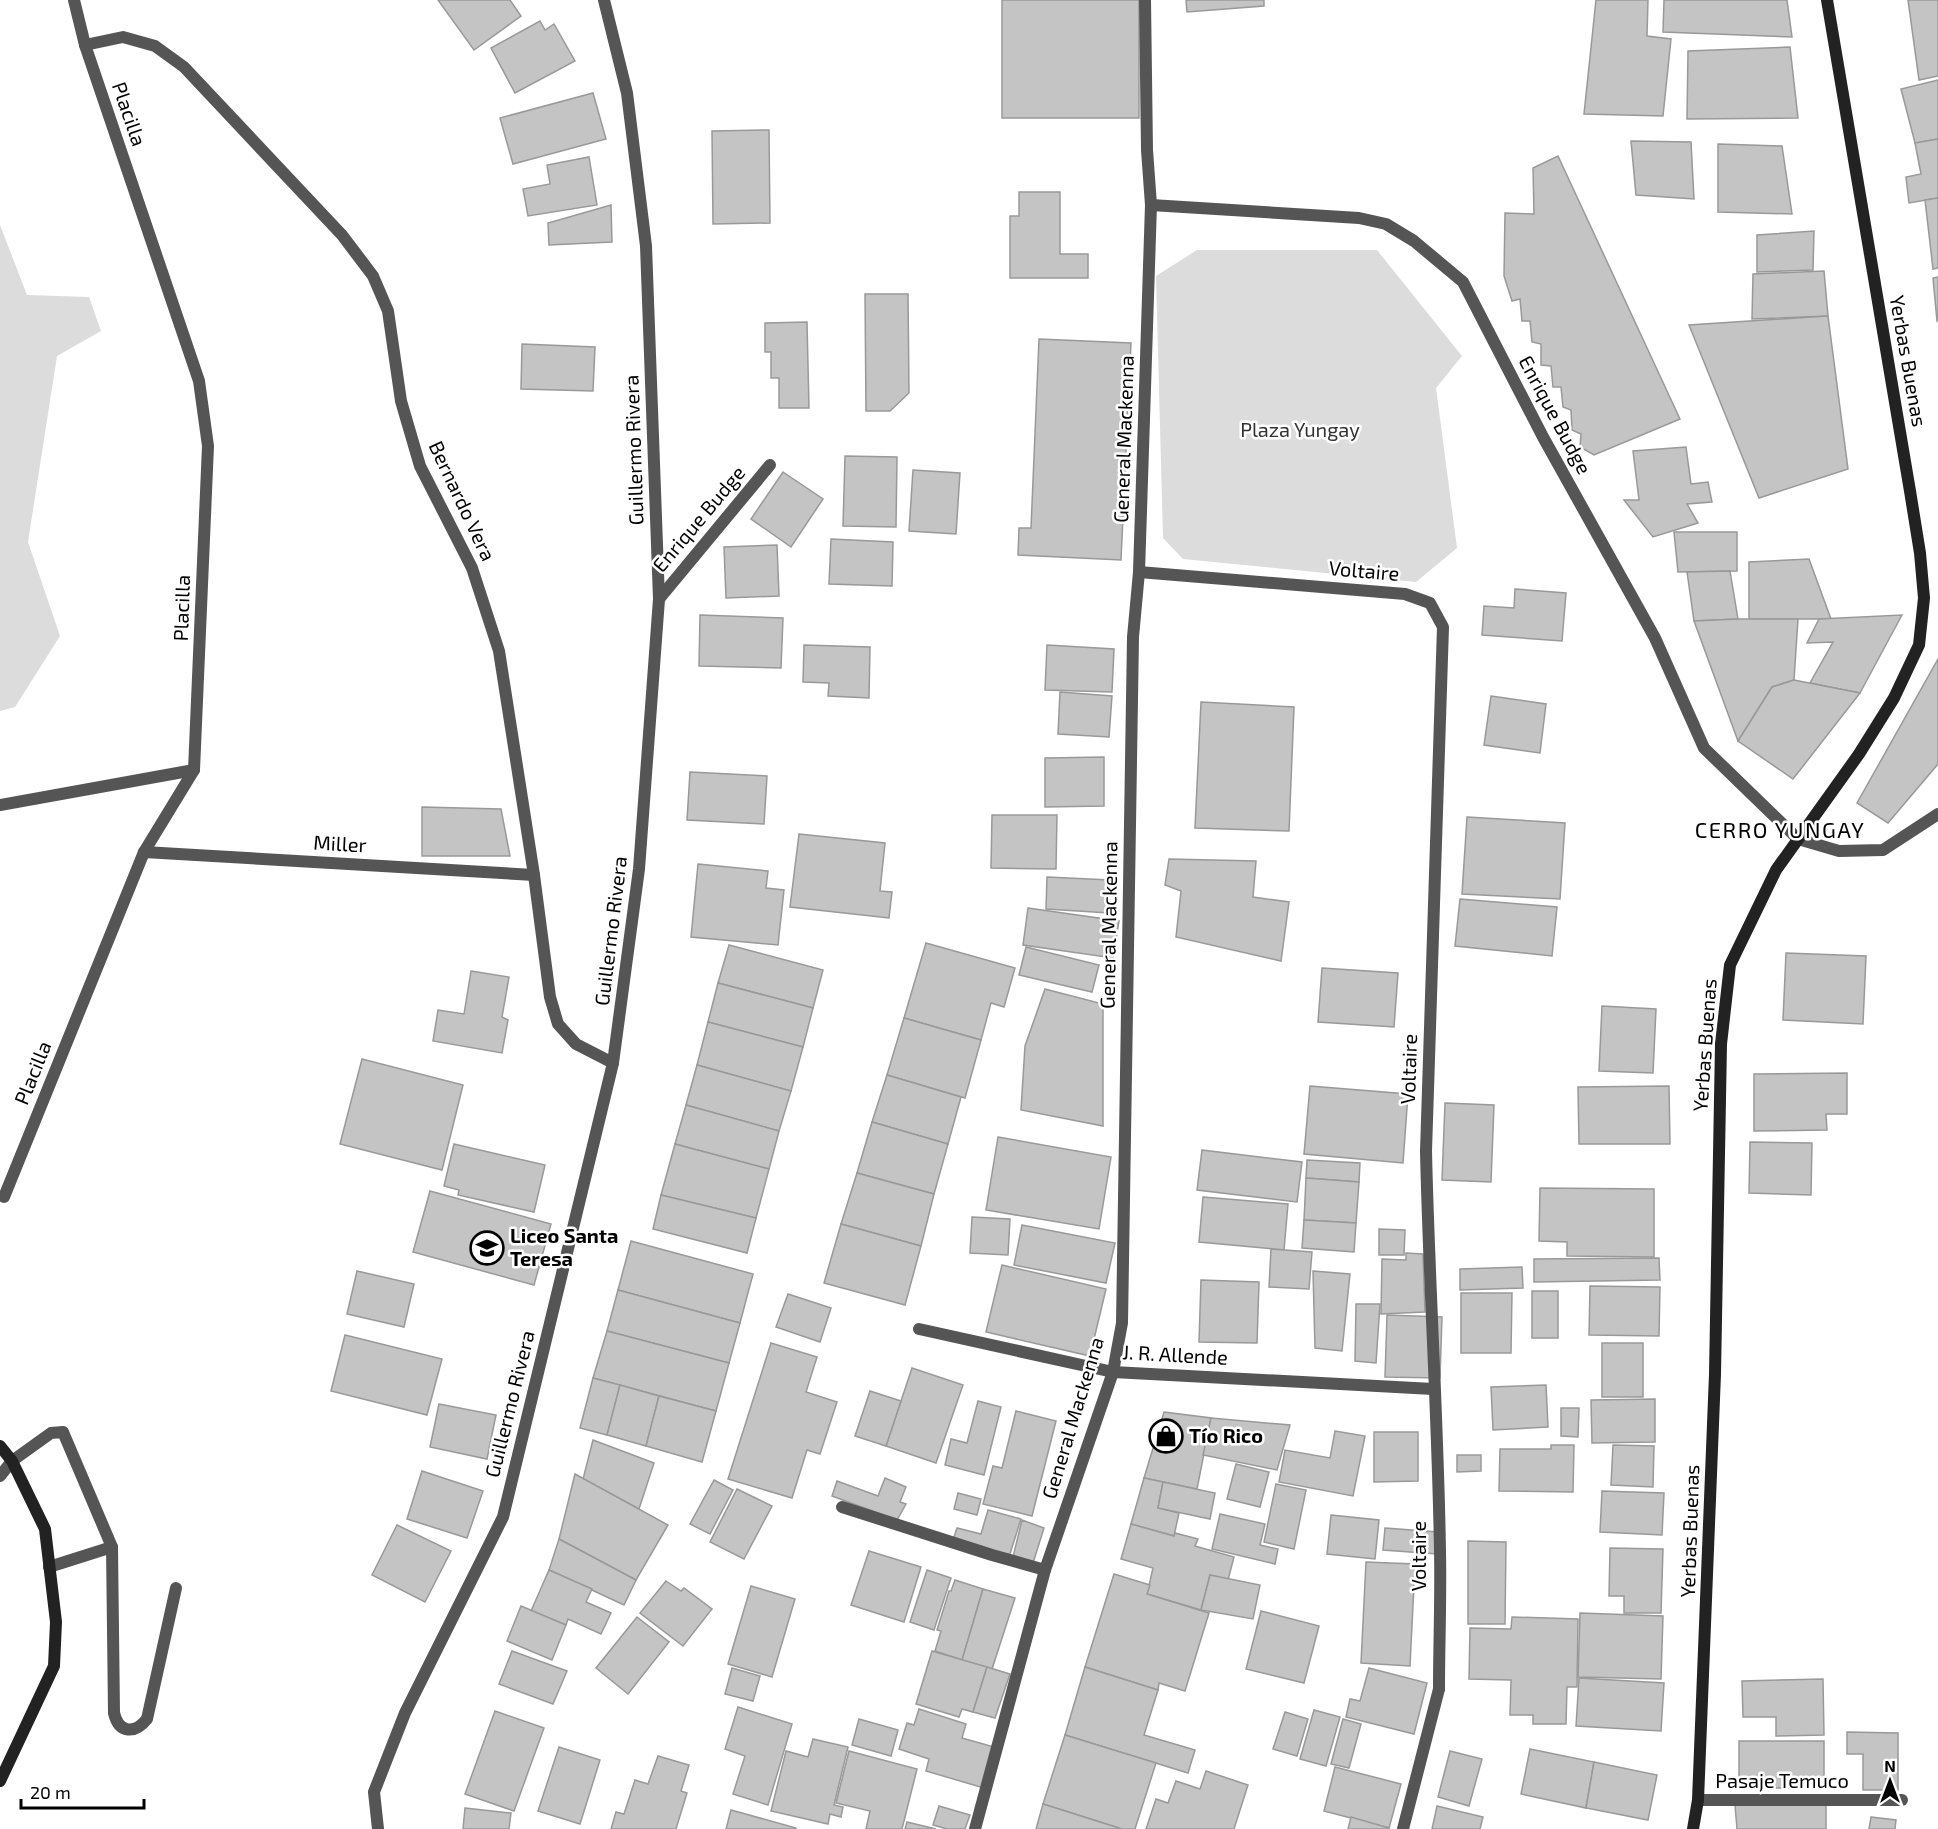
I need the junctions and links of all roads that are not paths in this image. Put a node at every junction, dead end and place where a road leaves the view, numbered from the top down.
1 (74, 0) edge
2 (604, 0) edge
3 (1145, 0) edge
4 (1827, 0) edge
5 (85, 45) junction
6 (1151, 205) junction
7 (770, 465) dead end
8 (1139, 572) junction
9 (659, 599) junction
10 (194, 770) junction
11 (0, 805) edge
12 (1938, 814) edge
13 (1798, 839) junction
14 (144, 852) junction
15 (534, 875) junction
16 (613, 1063) junction
17 (4, 1197) dead end
18 (919, 1329) dead end
19 (1113, 1372) junction
20 (1433, 1389) junction
21 (0, 1446) edge
22 (12, 1461) junction
23 (0, 1476) edge
24 (842, 1507) dead end
25 (112, 1546) junction
26 (49, 1567) junction
27 (1045, 1570) junction
28 (176, 1588) dead end
29 (0, 1781) edge
30 (1698, 1800) junction
31 (1902, 1800) dead end
32 (378, 1829) edge
33 (975, 1829) edge
34 (1403, 1829) edge
35 (1693, 1829) edge

1 - 5 street, Placilla
2 - 9 street, Guillermo Rivera
3 - 6 street, General Mackenna
4 - 13 main road, Yerbas Buenas
5 - 10 street, Placilla
5 - 15 street, Bernardo Vera
6 - 8 street, General Mackenna
6 - 13 street, Enrique Budge
7 - 9 street, Enrique Budge
8 - 19 street, General Mackenna
8 - 20 street, Voltaire
9 - 16 street, Guillermo Rivera
10 - 11 street
10 - 14 street, Placilla
12 - 13 street
13 - 30 main road, Yerbas Buenas
14 - 15 street, Miller
14 - 17 street, Placilla
15 - 16 street, Bernardo Vera
16 - 32 street, Guillermo Rivera
18 - 19 street, J. R. Allende
19 - 20 street, J. R. Allende
19 - 27 street, General Mackenna
20 - 34 street, Voltaire
21 - 22 main road
22 - 23 street
22 - 25 street
22 - 26 main road
24 - 27 street
25 - 26 street
25 - 28 street
26 - 29 main road
27 - 33 street, General Mackenna
30 - 31 street, Pasaje Temuco
30 - 35 main road, Yerbas Buenas

